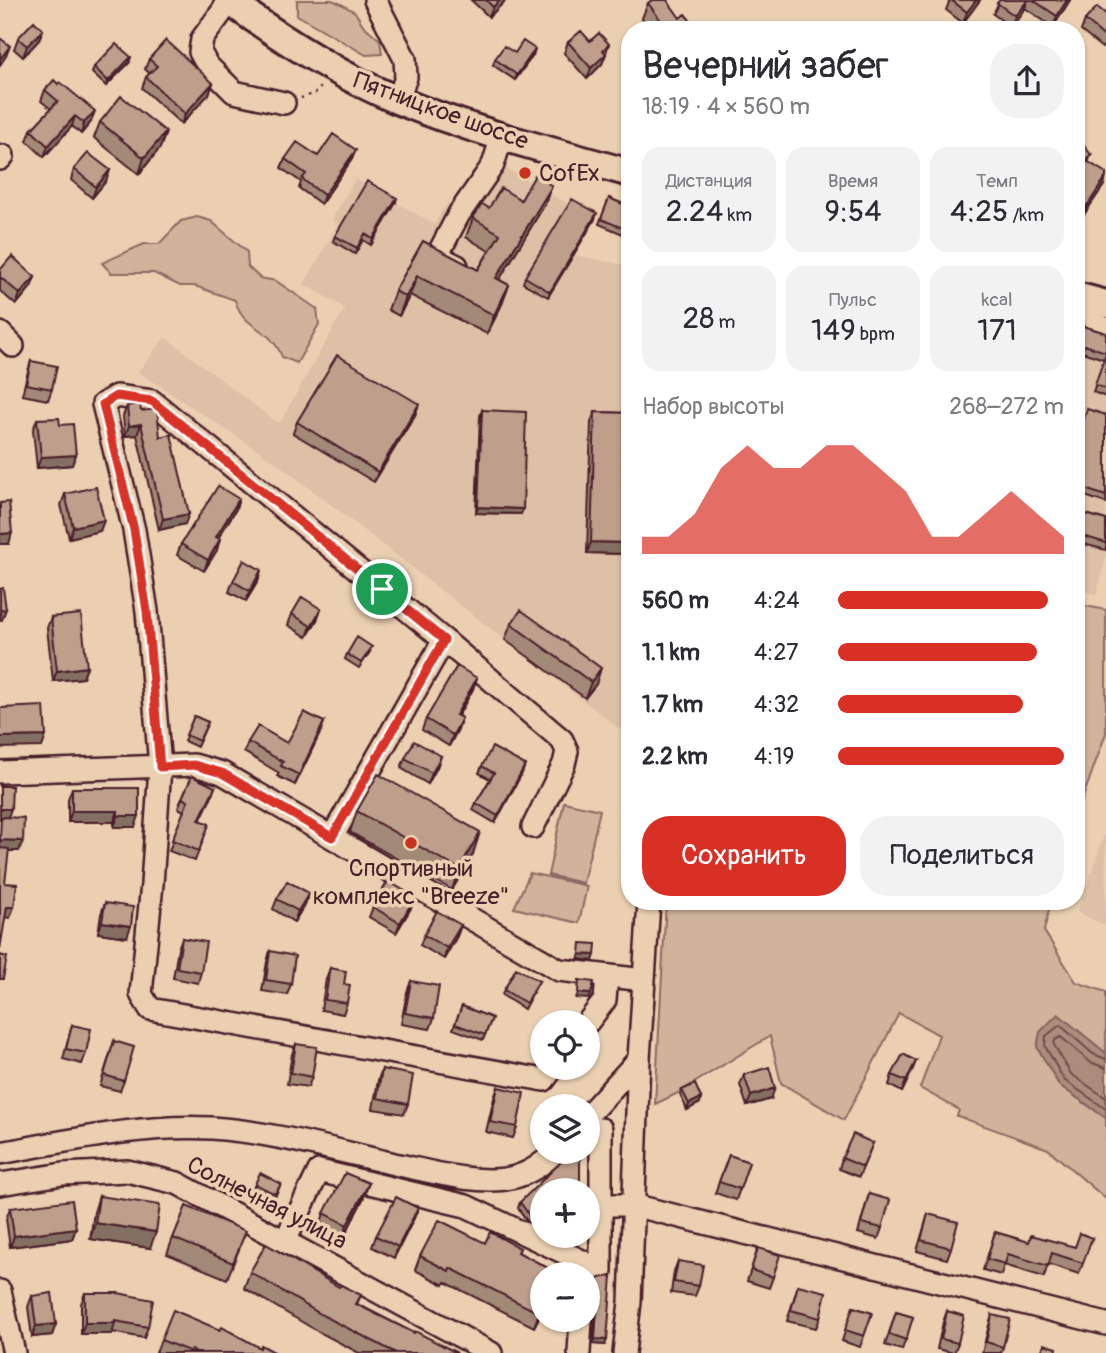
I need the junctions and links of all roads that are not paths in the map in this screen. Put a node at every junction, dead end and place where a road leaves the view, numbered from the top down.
1 (375, 0) edge
2 (229, 1) edge
3 (398, 100) junction
4 (284, 103) road end
5 (502, 136) junction
6 (621, 170) edge
7 (461, 268) edge
8 (1085, 298) edge
9 (1106, 304) edge
10 (1085, 322) edge
11 (1106, 328) edge
12 (444, 640) junction
13 (160, 767) junction
14 (0, 772) edge
15 (533, 827) dead end
16 (332, 837) junction
17 (648, 910) edge
18 (607, 976) junction
19 (644, 980) junction
20 (597, 1010) edge
21 (639, 1059) junction
22 (530, 1077) edge
23 (600, 1115) edge
24 (0, 1153) edge
25 (539, 1164) edge
26 (598, 1164) edge
27 (0, 1184) edge
28 (601, 1205) junction
29 (633, 1205) junction
30 (285, 1241) junction
31 (584, 1262) edge
32 (593, 1262) edge
33 (0, 1291) edge
34 (1106, 1324) edge
35 (580, 1332) edge
36 (14, 1353) edge
37 (491, 1353) edge
38 (579, 1353) edge
39 (624, 1353) edge

1 - 3 street
2 - 3 main road, Пятницкое шоссе
2 - 4 street
3 - 5 main road, Пятницкое шоссе
5 - 6 main road, Пятницкое шоссе
5 - 7 street
8 - 9 main road
10 - 11 street
12 - 13 street
12 - 15 street
12 - 16 street
13 - 14 street
13 - 16 street
13 - 22 street
16 - 18 street
17 - 19 street
18 - 19 street
18 - 20 street
19 - 21 street
21 - 23 street
21 - 29 street
24 - 25 street
26 - 28 street
27 - 30 street, Солнечная улица
28 - 29 street
28 - 32 street
29 - 34 street
29 - 39 street
30 - 31 street
30 - 37 street, Солнечная улица
33 - 36 street
35 - 38 street

